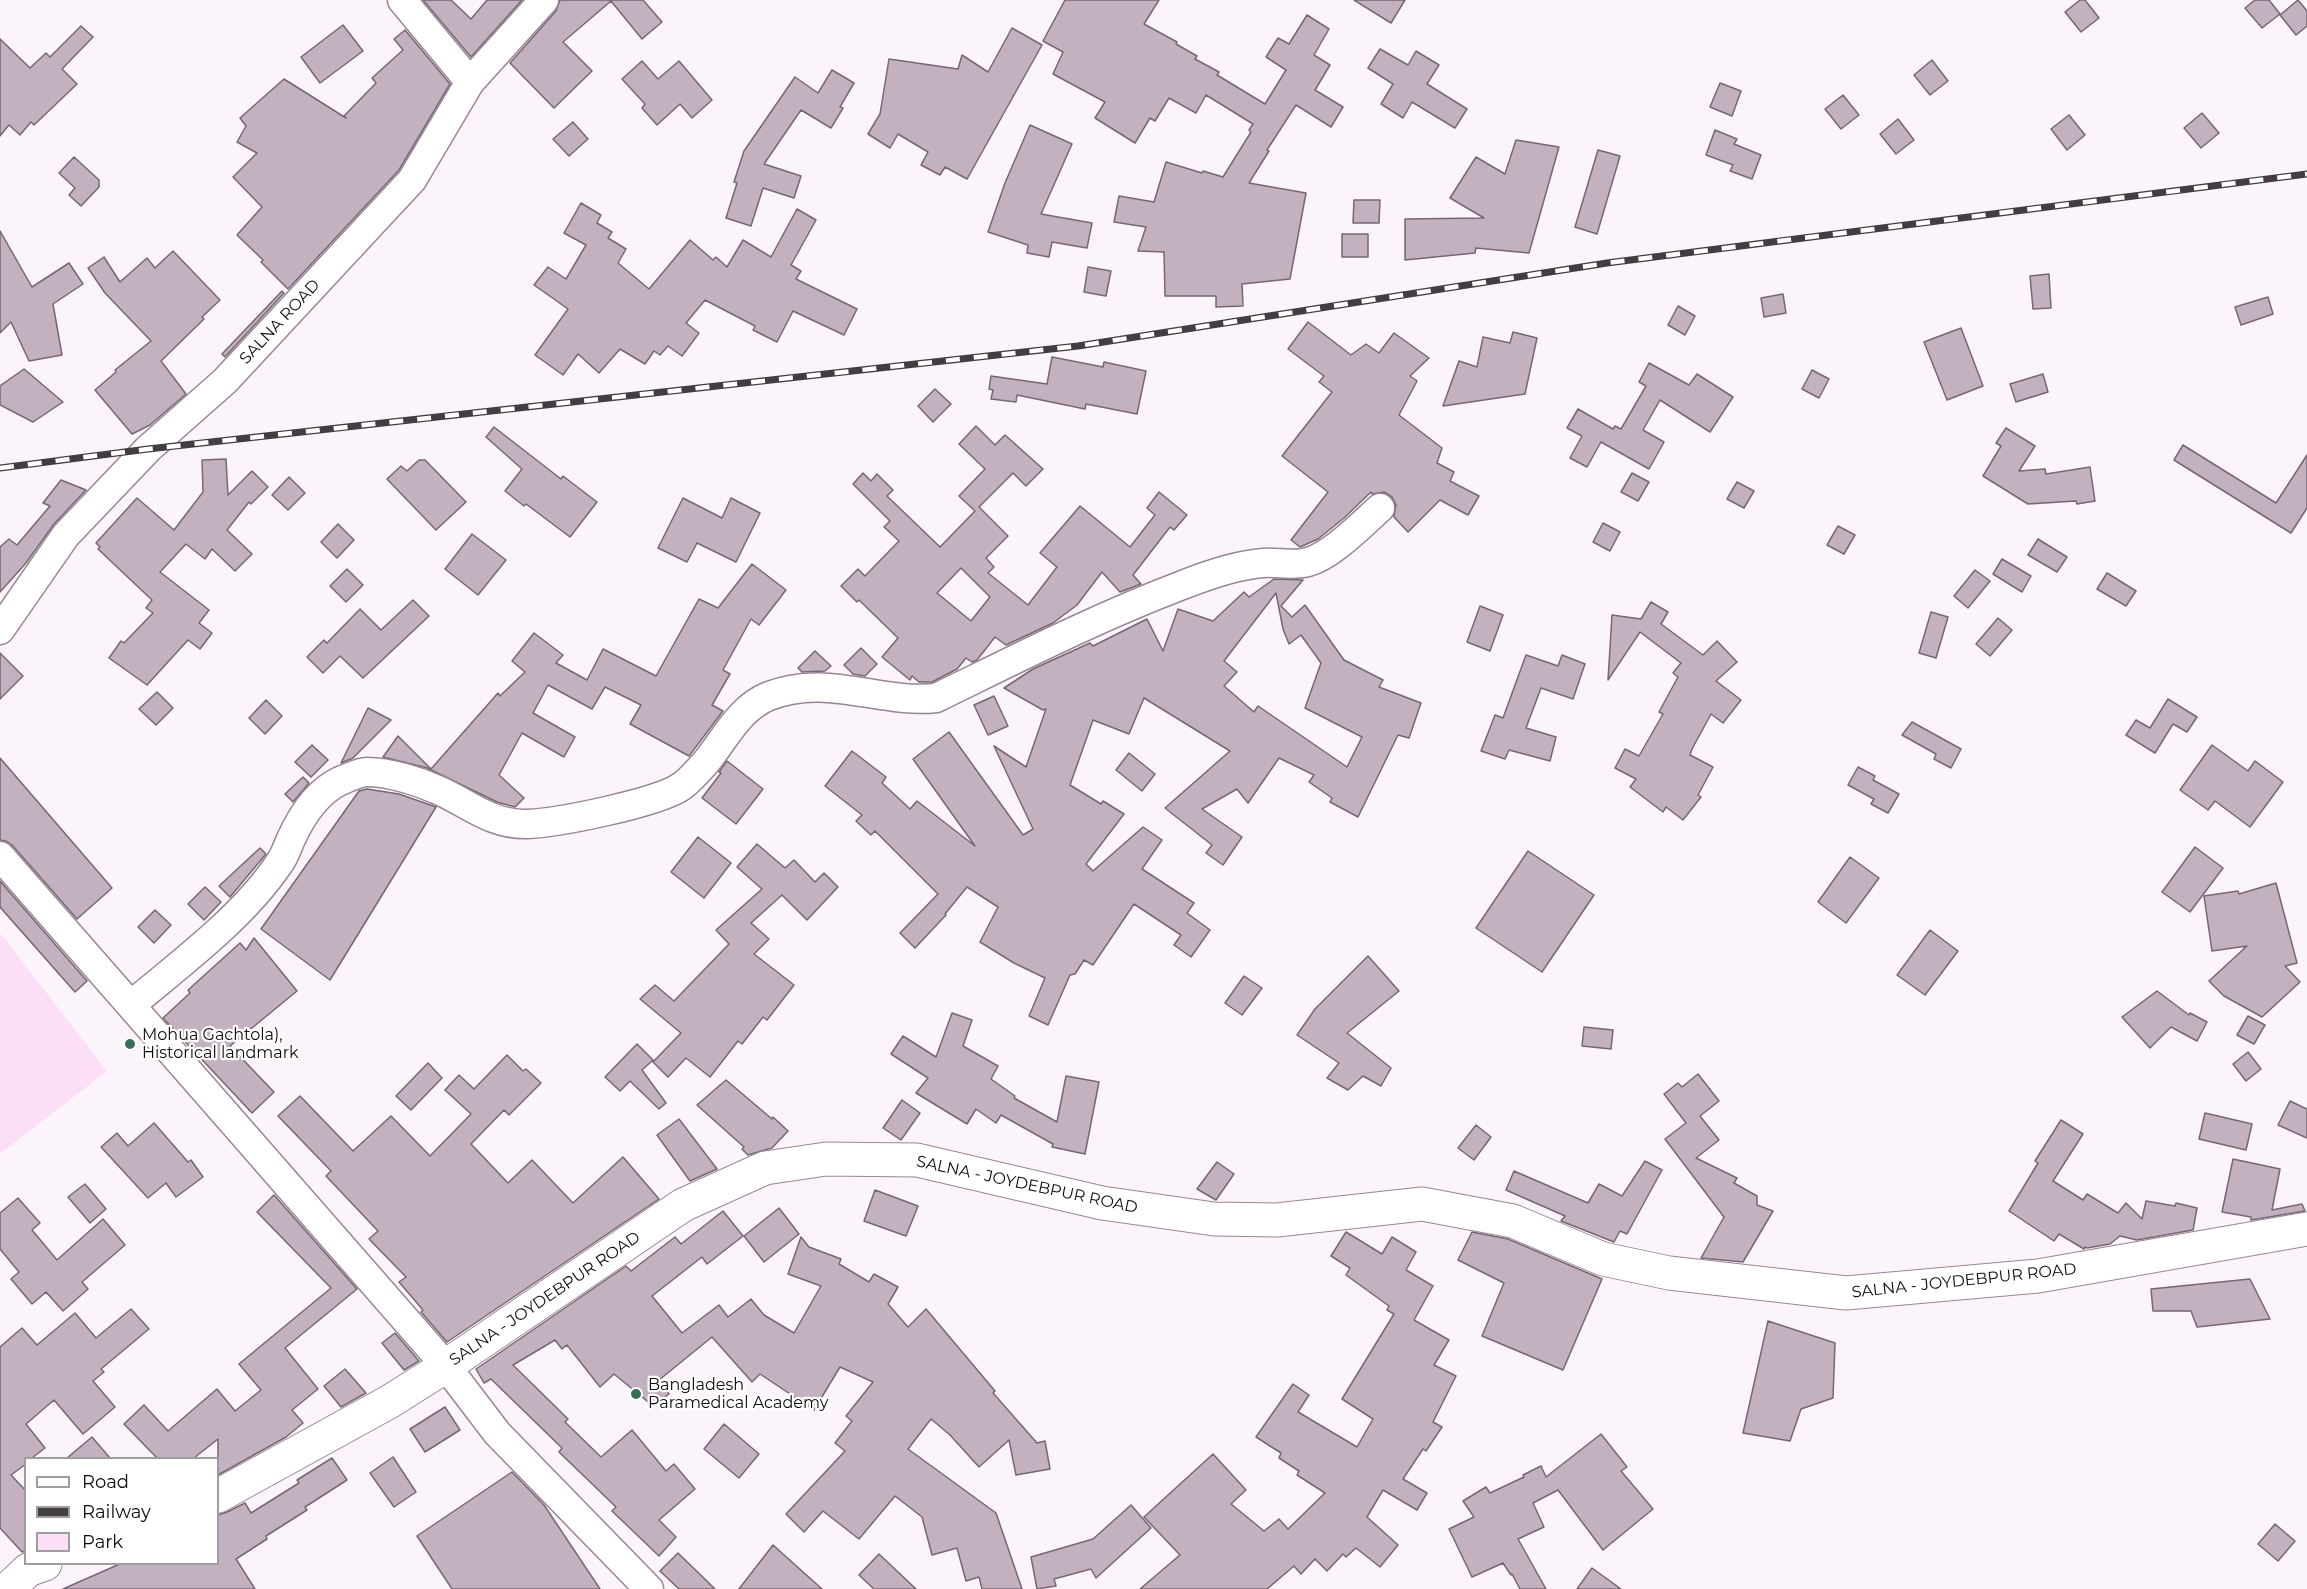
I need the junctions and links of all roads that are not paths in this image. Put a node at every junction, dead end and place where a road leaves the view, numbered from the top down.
1 (402, 0) edge
2 (544, 0) edge
3 (471, 82) junction
4 (1380, 508) dead end
5 (0, 630) edge
6 (0, 856) edge
7 (131, 1005) junction
8 (2307, 1229) edge
9 (446, 1366) junction
10 (219, 1495) edge
11 (40, 1565) edge
12 (8, 1589) edge
13 (649, 1589) edge

1 - 3 street
2 - 3 street, SALNA ROAD
3 - 5 street, SALNA ROAD
4 - 7 street
6 - 7 street
7 - 9 street
8 - 9 main road, SALNA - JOYDEBPUR ROAD
9 - 10 main road, SALNA - JOYDEBPUR ROAD
9 - 13 street
11 - 12 main road

